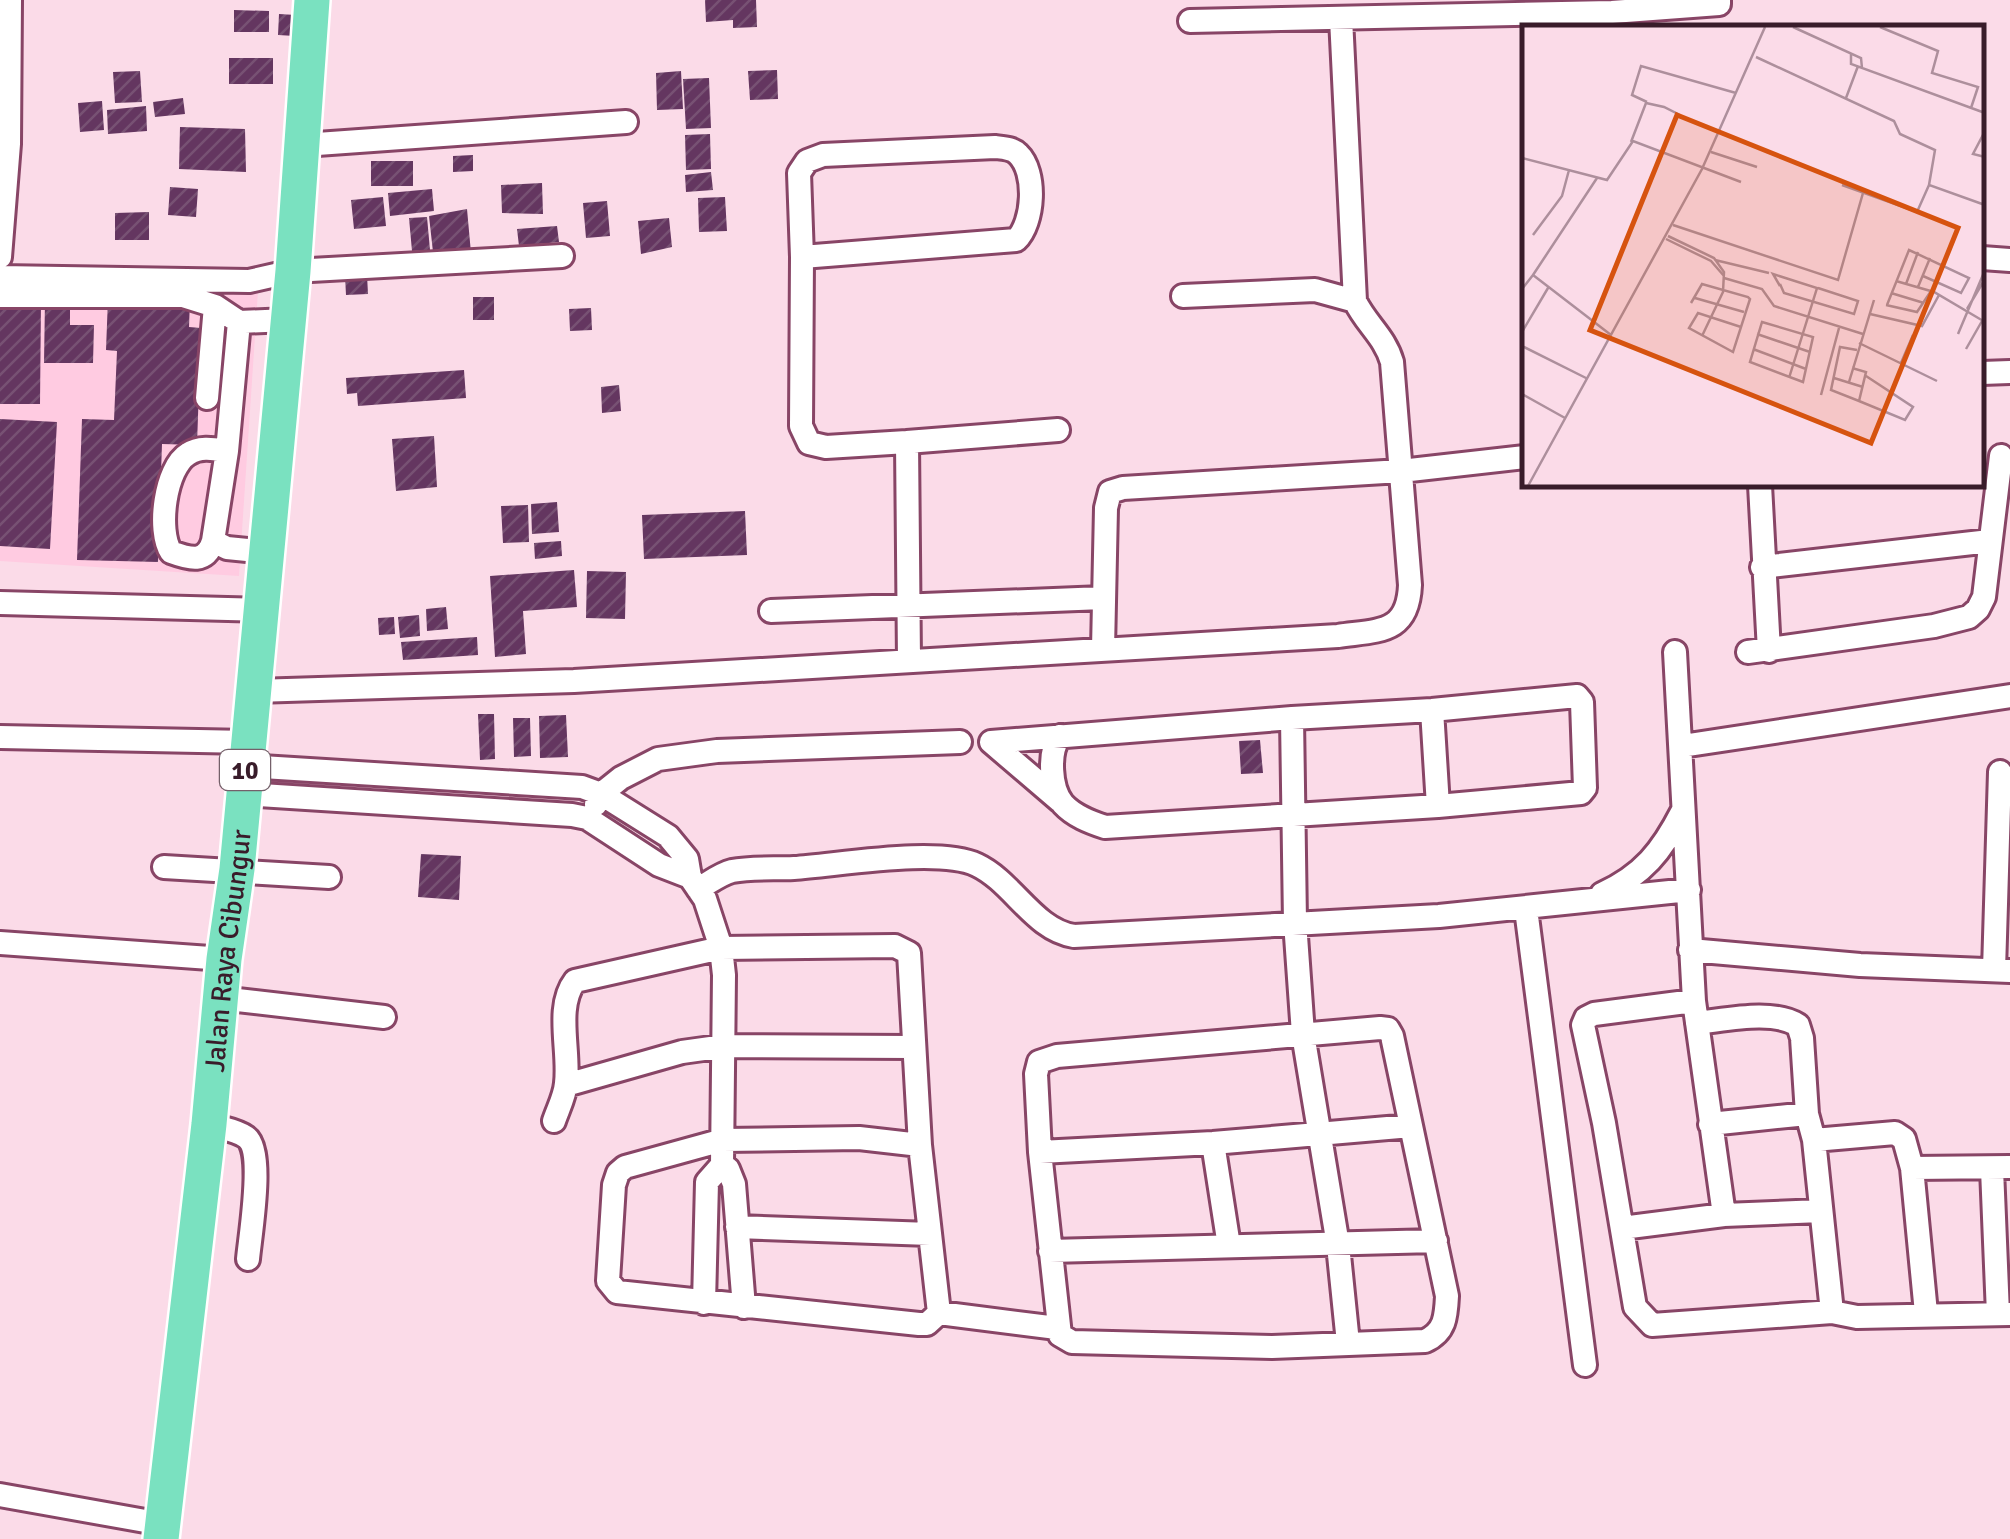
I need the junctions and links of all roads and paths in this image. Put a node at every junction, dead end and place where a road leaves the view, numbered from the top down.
1 (10, 0) edge
2 (312, 0) edge
3 (1719, 0) edge
4 (1341, 18) junction
5 (1190, 21) dead end
6 (626, 122) dead end
7 (303, 145) junction
8 (562, 256) dead end
9 (0, 257) edge
10 (802, 257) junction
11 (1985, 258) edge
12 (2010, 260) edge
13 (293, 271) junction
14 (0, 278) edge
15 (0, 296) edge
16 (1183, 296) dead end
17 (1355, 301) junction
18 (215, 306) junction
19 (288, 320) junction
20 (239, 322) junction
21 (2010, 372) edge
22 (1985, 373) edge
23 (207, 398) dead end
24 (1058, 430) dead end
25 (907, 442) junction
26 (228, 451) junction
27 (1998, 456) edge
28 (1522, 457) edge
29 (1401, 471) junction
30 (1760, 488) edge
31 (214, 541) junction
32 (1990, 541) junction
33 (267, 552) junction
34 (1762, 567) junction
35 (1104, 598) junction
36 (0, 602) edge
37 (910, 606) junction
38 (262, 610) junction
39 (771, 611) dead end
40 (1103, 649) junction
41 (1675, 652) dead end
42 (909, 661) junction
43 (255, 691) junction
44 (2010, 696) edge
45 (1432, 710) junction
46 (1292, 718) junction
47 (1060, 736) junction
48 (0, 737) edge
49 (960, 742) dead end
50 (1682, 746) junction
51 (246, 767) junction
52 (2000, 772) dead end
53 (455, 779) junction
54 (601, 794) junction
55 (1060, 801) junction
56 (452, 806) junction
57 (1438, 806) junction
58 (1684, 809) junction
59 (1293, 814) junction
60 (587, 818) junction
61 (164, 866) dead end
62 (237, 870) junction
63 (329, 876) dead end
64 (694, 883) junction
65 (1689, 890) junction
66 (1585, 902) junction
67 (1526, 909) junction
68 (1296, 922) junction
69 (0, 943) edge
70 (721, 948) junction
71 (1690, 950) junction
72 (224, 959) junction
73 (2002, 970) edge
74 (220, 998) junction
75 (1695, 1012) junction
76 (384, 1017) dead end
77 (1303, 1034) junction
78 (725, 1046) junction
79 (913, 1047) junction
80 (566, 1085) junction
81 (1807, 1114) junction
82 (554, 1121) dead end
83 (209, 1124) junction
84 (1710, 1124) junction
85 (1411, 1126) junction
86 (1322, 1134) junction
87 (723, 1140) junction
88 (1814, 1140) junction
89 (1213, 1144) junction
90 (920, 1145) junction
91 (1040, 1152) junction
92 (722, 1164) junction
93 (1912, 1168) junction
94 (2001, 1168) edge
95 (2001, 1210) edge
96 (1821, 1211) junction
97 (1724, 1215) junction
98 (737, 1227) junction
99 (1622, 1228) junction
100 (930, 1234) junction
101 (1436, 1241) junction
102 (1338, 1245) junction
103 (1228, 1246) junction
104 (1050, 1251) junction
105 (248, 1260) dead end
106 (704, 1303) junction
107 (744, 1307) junction
108 (1832, 1312) junction
109 (940, 1313) junction
110 (1926, 1313) junction
111 (2004, 1314) edge
112 (1057, 1328) junction
113 (1348, 1343) junction
114 (1586, 1365) dead end
115 (0, 1495) edge
116 (162, 1532) edge

1 - 9 street
2 - 7 highway, Jalan Raya Cibungur / 10
3 - 4 street
4 - 5 street
4 - 17 street
6 - 7 street
7 - 13 highway, Jalan Raya Cibungur / 10
8 - 13 street
10 - 10 street
10 - 25 street
11 - 12 street
13 - 14 street
13 - 19 highway, Jalan Raya Cibungur / 10
15 - 18 street
16 - 17 street
17 - 29 street
18 - 20 street
18 - 23 street
19 - 20 street
19 - 33 highway, Jalan Raya Cibungur / 10
20 - 26 street
21 - 22 street
24 - 25 street
25 - 37 street
26 - 31 street
26 - 31 street
27 - 32 street
28 - 29 street
29 - 35 street
29 - 40 street
30 - 34 street
31 - 33 street
32 - 34 street
32 - 34 street
33 - 38 highway, Jalan Raya Cibungur / 10
35 - 37 street
35 - 40 street
36 - 38 street
37 - 39 street
37 - 42 street
38 - 43 highway, Jalan Raya Cibungur / 10
40 - 42 street
41 - 50 street
42 - 43 street
43 - 51 highway, Jalan Raya Cibungur / 10
44 - 50 street
45 - 46 street
45 - 57 street
45 - 57 street
46 - 47 street
46 - 59 street
47 - 55 street
47 - 55 street
48 - 51 street
49 - 54 street
50 - 58 street
51 - 53 street
51 - 56 street
51 - 62 highway, Jalan Raya Cibungur / 10
52 - 73 street
53 - 54 street
53 - 56 street
54 - 60 street
54 - 64 street
55 - 59 street
56 - 60 street
57 - 59 street
58 - 65 street
58 - 66 street
59 - 68 street
60 - 64 street
61 - 62 street
62 - 63 street
62 - 72 highway, Jalan Raya Cibungur / 10
64 - 68 street
64 - 70 street
65 - 66 street
65 - 71 street
66 - 67 street
67 - 68 street
67 - 114 street
68 - 77 street
69 - 72 street
70 - 78 street
70 - 79 street
70 - 80 street
71 - 73 street
71 - 75 street
72 - 74 highway, Jalan Raya Cibungur / 10
74 - 76 street
74 - 83 highway, Jalan Raya Cibungur / 10
75 - 81 street
75 - 84 street
75 - 99 street
77 - 85 street
77 - 86 street
77 - 91 street
78 - 79 street
78 - 80 street
78 - 87 street
79 - 90 street
80 - 82 street
81 - 84 street
81 - 88 street
83 - 105 street
83 - 116 highway, Jalan Raya Cibungur / 10
84 - 97 street
85 - 86 street
85 - 101 street
86 - 89 street
86 - 102 street
87 - 90 street
87 - 92 street
87 - 106 street
88 - 93 street
88 - 96 street
89 - 91 street
89 - 103 street
90 - 100 street
91 - 104 street
92 - 98 street
92 - 106 street
93 - 94 street
93 - 110 street
94 - 95 street
95 - 111 street
96 - 97 street
96 - 108 street
97 - 99 street
98 - 100 street
98 - 107 street
99 - 108 street
100 - 109 street
101 - 102 street
101 - 113 street
102 - 103 street
102 - 113 street
103 - 104 street
104 - 112 street
106 - 107 street
107 - 109 street
108 - 110 street
109 - 112 street
110 - 111 street
112 - 113 street
115 - 116 street

